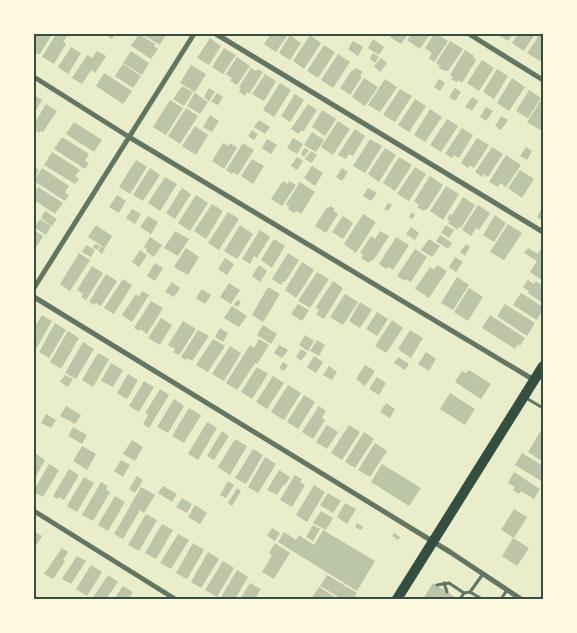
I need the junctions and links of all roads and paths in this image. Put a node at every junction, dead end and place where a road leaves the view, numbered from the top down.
1 (194, 34) edge
2 (216, 34) edge
3 (469, 34) edge
4 (34, 78) edge
5 (543, 80) edge
6 (129, 137) junction
7 (543, 232) edge
8 (34, 288) edge
9 (34, 297) edge
10 (543, 366) edge
11 (534, 380) junction
12 (524, 396) junction
13 (543, 408) edge
14 (34, 511) edge
15 (433, 542) junction
16 (483, 574) junction
17 (444, 583) junction
18 (437, 586) dead end
19 (507, 590) junction
20 (447, 592) dead end
21 (470, 592) junction
22 (464, 593) junction
23 (399, 598) edge
24 (175, 599) edge
25 (460, 599) edge
26 (482, 599) edge
27 (501, 599) edge
28 (520, 599) edge

1 - 6 street
2 - 7 street
3 - 5 street
4 - 6 street
6 - 8 street
6 - 11 street
9 - 15 street
10 - 11 main road
11 - 12 main road
12 - 13 lane
12 - 15 main road
14 - 24 street
15 - 16 street
15 - 23 main road
16 - 19 street
16 - 21 lane
17 - 18 lane
17 - 20 lane
17 - 22 lane
19 - 27 lane
19 - 28 street
21 - 22 lane
21 - 26 lane
22 - 25 lane

